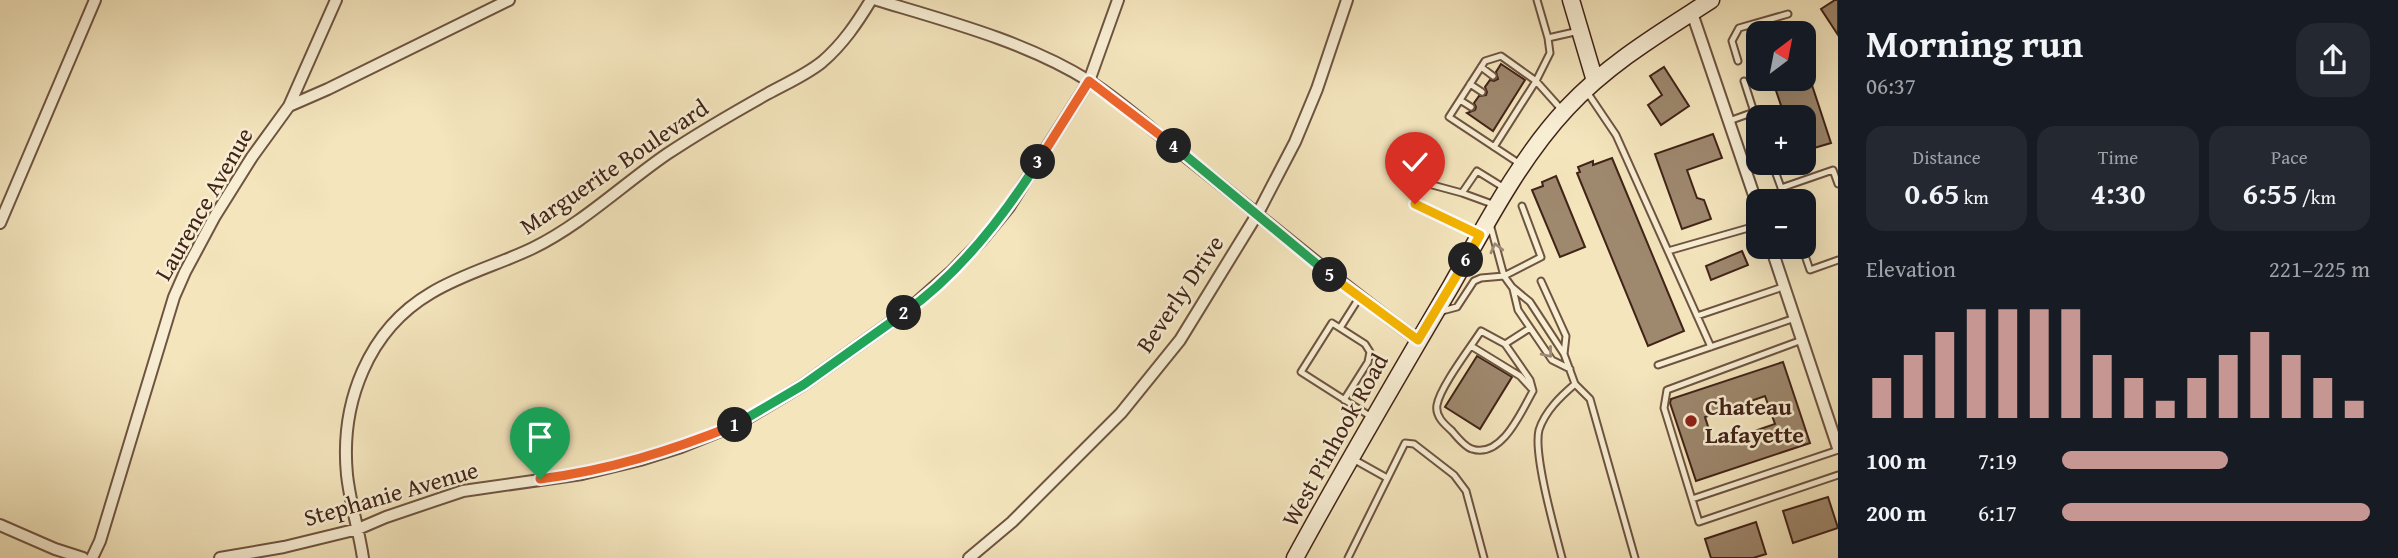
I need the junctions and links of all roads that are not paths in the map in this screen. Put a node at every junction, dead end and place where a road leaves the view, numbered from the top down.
1 (95, 0) edge
2 (336, 0) edge
3 (509, 0) edge
4 (871, 0) edge
5 (877, 0) edge
6 (1118, 0) edge
7 (1347, 0) edge
8 (1537, 0) edge
9 (1571, 0) edge
10 (1711, 0) edge
11 (1692, 13) junction
12 (1788, 14) dead end
13 (1580, 31) junction
14 (1548, 38) junction
15 (1738, 61) dead end
16 (1481, 68) junction
17 (1493, 76) dead end
18 (1744, 80) dead end
19 (1089, 81) junction
20 (1536, 81) junction
21 (1470, 84) junction
22 (1590, 85) junction
23 (1482, 92) dead end
24 (1517, 93) dead end
25 (1525, 99) junction
26 (1460, 100) junction
27 (1752, 105) edge
28 (289, 106) junction
29 (1471, 107) dead end
30 (1507, 109) dead end
31 (1563, 112) junction
32 (1514, 115) junction
33 (1746, 115) edge
34 (1728, 121) junction
35 (1497, 125) dead end
36 (1505, 130) junction
37 (1494, 147) junction
38 (1523, 166) junction
39 (1776, 175) edge
40 (1425, 183) dead end
41 (1838, 184) edge
42 (1781, 188) joint
43 (1752, 189) edge
44 (1508, 190) junction
45 (1462, 193) junction
46 (1415, 204) dead end
47 (1522, 206) dead end
48 (1258, 214) junction
49 (1489, 221) junction
50 (0, 223) edge
51 (1746, 229) edge
52 (1668, 251) junction
53 (1775, 259) edge
54 (1806, 259) edge
55 (1838, 260) edge
56 (1504, 276) junction
57 (1541, 281) dead end
58 (1784, 286) junction
59 (1512, 287) junction
60 (1359, 298) junction
61 (1435, 312) junction
62 (1697, 316) junction
63 (1795, 318) junction
64 (1340, 328) junction
65 (1530, 328) junction
66 (1418, 340) junction
67 (1802, 340) junction
68 (1506, 344) junction
69 (1471, 346) junction
70 (1711, 347) junction
71 (1564, 354) junction
72 (1658, 365) dead end
73 (1570, 369) junction
74 (1575, 384) junction
75 (1533, 391) junction
76 (1344, 400) junction
77 (1373, 418) junction
78 (1838, 449) edge
79 (1349, 458) junction
80 (1838, 475) edge
81 (1387, 478) junction
82 (1692, 499) junction
83 (0, 525) edge
84 (358, 529) junction
85 (83, 558) edge
86 (92, 558) edge
87 (220, 558) edge
88 (363, 558) edge
89 (969, 558) edge
90 (1295, 558) edge
91 (1348, 558) edge
92 (1483, 558) edge
93 (1562, 558) edge
94 (1635, 558) edge

1 - 50 street
2 - 28 street, Laurence Avenue
3 - 28 street
4 - 84 street, Marguerite Boulevard
5 - 19 street
6 - 19 street, Stephanie Avenue
7 - 48 street, Beverly Drive
8 - 14 lane
9 - 13 main road
10 - 11 main road, West Pinhook Road
11 - 22 main road, West Pinhook Road
11 - 34 street
12 - 15 lane
13 - 14 lane
13 - 22 main road
14 - 20 lane
16 - 17 lane
16 - 20 lane
16 - 21 lane
18 - 27 lane
19 - 48 street
19 - 84 street, Stephanie Avenue
20 - 25 lane
20 - 31 lane
21 - 23 lane
21 - 26 lane
22 - 31 main road, West Pinhook Road
22 - 52 lane
24 - 25 lane
25 - 32 lane
26 - 29 lane
26 - 37 lane
28 - 86 street, Laurence Avenue
30 - 32 lane
31 - 38 main road, West Pinhook Road
32 - 36 lane
33 - 34 lane
34 - 43 street
35 - 36 lane
36 - 37 lane
37 - 38 lane
38 - 44 main road, West Pinhook Road
39 - 42 lane
40 - 45 lane
41 - 42 lane
44 - 45 lane
44 - 49 main road, West Pinhook Road
45 - 49 lane
46 - 49 lane
47 - 56 lane
48 - 60 street
48 - 89 street, Beverly Drive
56 -> 49 lane
49 - 61 main road, West Pinhook Road
51 - 52 lane
52 - 62 lane
53 - 58 street
54 - 55 lane
56 - 59 lane
56 - 61 lane
57 - 71 lane
58 - 62 lane
58 - 63 street
59 - 65 lane
59 - 71 lane
60 - 64 lane
60 - 66 street
61 - 66 main road, West Pinhook Road
62 - 70 lane
63 - 67 street
63 - 70 lane
64 - 76 lane
64 - 76 lane
65 - 68 lane
65 -> 73 lane
66 - 77 main road, West Pinhook Road
67 - 78 street
67 - 82 lane
68 - 69 lane
68 - 75 lane
69 - 75 lane
69 - 75 lane
70 - 72 lane
71 - 73 lane
73 - 74 lane
74 - 93 lane
74 - 94 lane
76 - 77 lane
77 - 79 main road, West Pinhook Road
78 - 82 lane
79 - 81 lane
79 - 90 main road, West Pinhook Road
80 - 82 lane
81 - 91 lane
81 - 92 lane
83 - 85 street
84 - 87 street, Stephanie Avenue
84 - 88 street, Marguerite Boulevard

